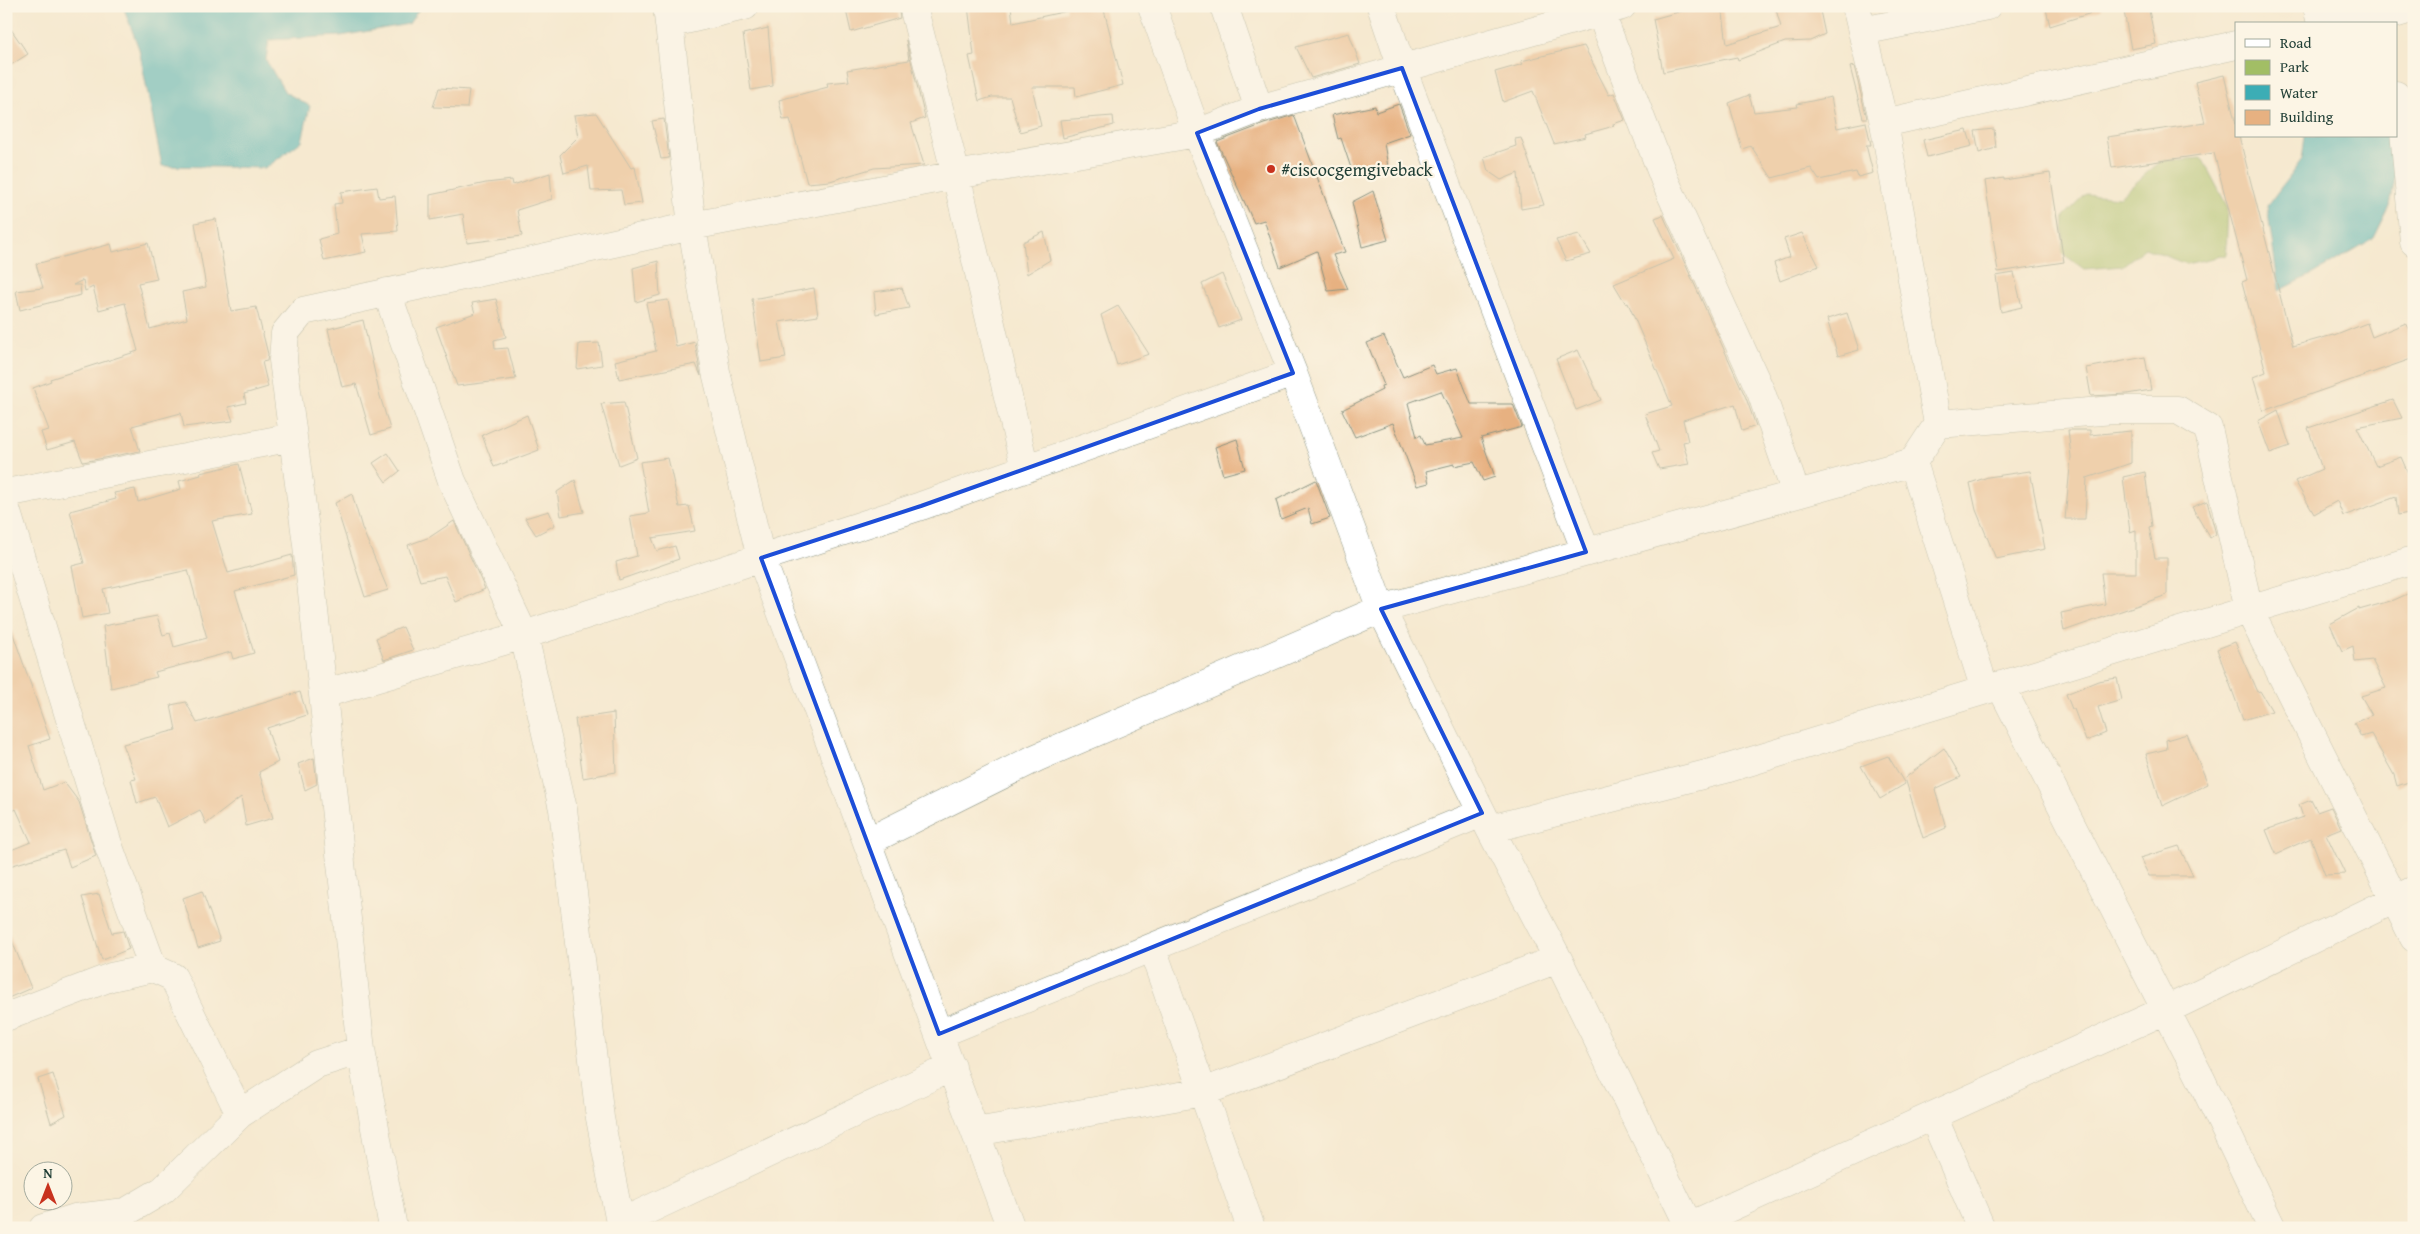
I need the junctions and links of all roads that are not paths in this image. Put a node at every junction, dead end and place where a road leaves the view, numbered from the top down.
1 (745, 6) edge
2 (913, 6) edge
3 (1152, 6) edge
4 (1224, 6) edge
5 (1381, 6) edge
6 (1986, 6) edge
7 (2317, 6) edge
8 (1607, 8) edge
9 (2414, 8) edge
10 (668, 15) edge
11 (1859, 18) edge
12 (2321, 22) edge
13 (2345, 22) edge
14 (2235, 45) edge
15 (1402, 68) junction
16 (2398, 104) edge
17 (1259, 109) junction
18 (1884, 123) junction
19 (1197, 133) junction
20 (956, 175) junction
21 (692, 226) junction
22 (2414, 242) edge
23 (387, 292) junction
24 (1292, 373) junction
25 (1938, 424) junction
26 (293, 437) junction
27 (1913, 462) junction
28 (1025, 469) junction
29 (6, 493) edge
30 (1796, 494) junction
31 (6, 509) edge
32 (1586, 552) junction
33 (761, 558) junction
34 (2414, 560) edge
35 (1381, 609) junction
36 (2249, 610) junction
37 (524, 635) junction
38 (1993, 688) junction
39 (323, 694) junction
40 (1486, 821) junction
41 (867, 842) junction
42 (2404, 895) edge
43 (2414, 938) edge
44 (1152, 948) junction
45 (1558, 959) junction
46 (153, 968) junction
47 (2166, 1010) junction
48 (6, 1017) edge
49 (939, 1034) junction
50 (362, 1050) junction
51 (952, 1067) junction
52 (1203, 1092) junction
53 (240, 1114) junction
54 (1933, 1116) junction
55 (976, 1132) junction
56 (142, 1215) edge
57 (621, 1225) edge
58 (1690, 1227) edge
59 (43, 1228) edge
60 (393, 1228) edge
61 (1011, 1228) edge
62 (1251, 1228) edge
63 (1981, 1228) edge
64 (2272, 1228) edge

1 - 10 street
2 - 20 street
3 - 19 street
4 - 17 street
5 - 15 street
6 - 11 street
7 - 12 street
8 - 15 street
8 - 30 street
9 - 13 street
10 - 21 street
11 - 18 street
14 - 18 street
15 - 17 street
15 - 32 street
16 - 22 street
17 - 19 street
18 - 25 street
19 - 20 street
19 - 24 street
20 - 21 street
20 - 28 street
21 - 23 street
21 - 33 street
23 - 26 street
23 - 37 street
24 - 28 street
24 - 35 street
25 - 27 street
25 - 36 street
26 - 29 street
26 - 39 street
27 - 30 street
27 - 38 street
28 - 33 street
30 - 32 street
31 - 46 street
32 - 35 street
33 - 37 street
33 - 41 street
34 - 36 street
35 - 40 street
35 - 41 street
36 - 38 street
36 - 42 street
37 - 39 street
37 - 57 street
38 - 40 street
38 - 47 street
39 - 50 street
40 - 44 street
40 - 45 street
41 - 49 street
42 - 43 street
42 - 47 street
44 - 49 street
44 - 52 street
45 - 52 street
45 - 58 street
46 - 48 street
46 - 53 street
47 - 54 street
47 - 64 street
49 - 51 street
50 - 53 street
50 - 60 street
51 - 55 street
51 - 57 street
52 - 55 street
52 - 62 street
53 - 56 street
54 - 58 street
54 - 63 street
55 - 61 street
56 - 59 street

